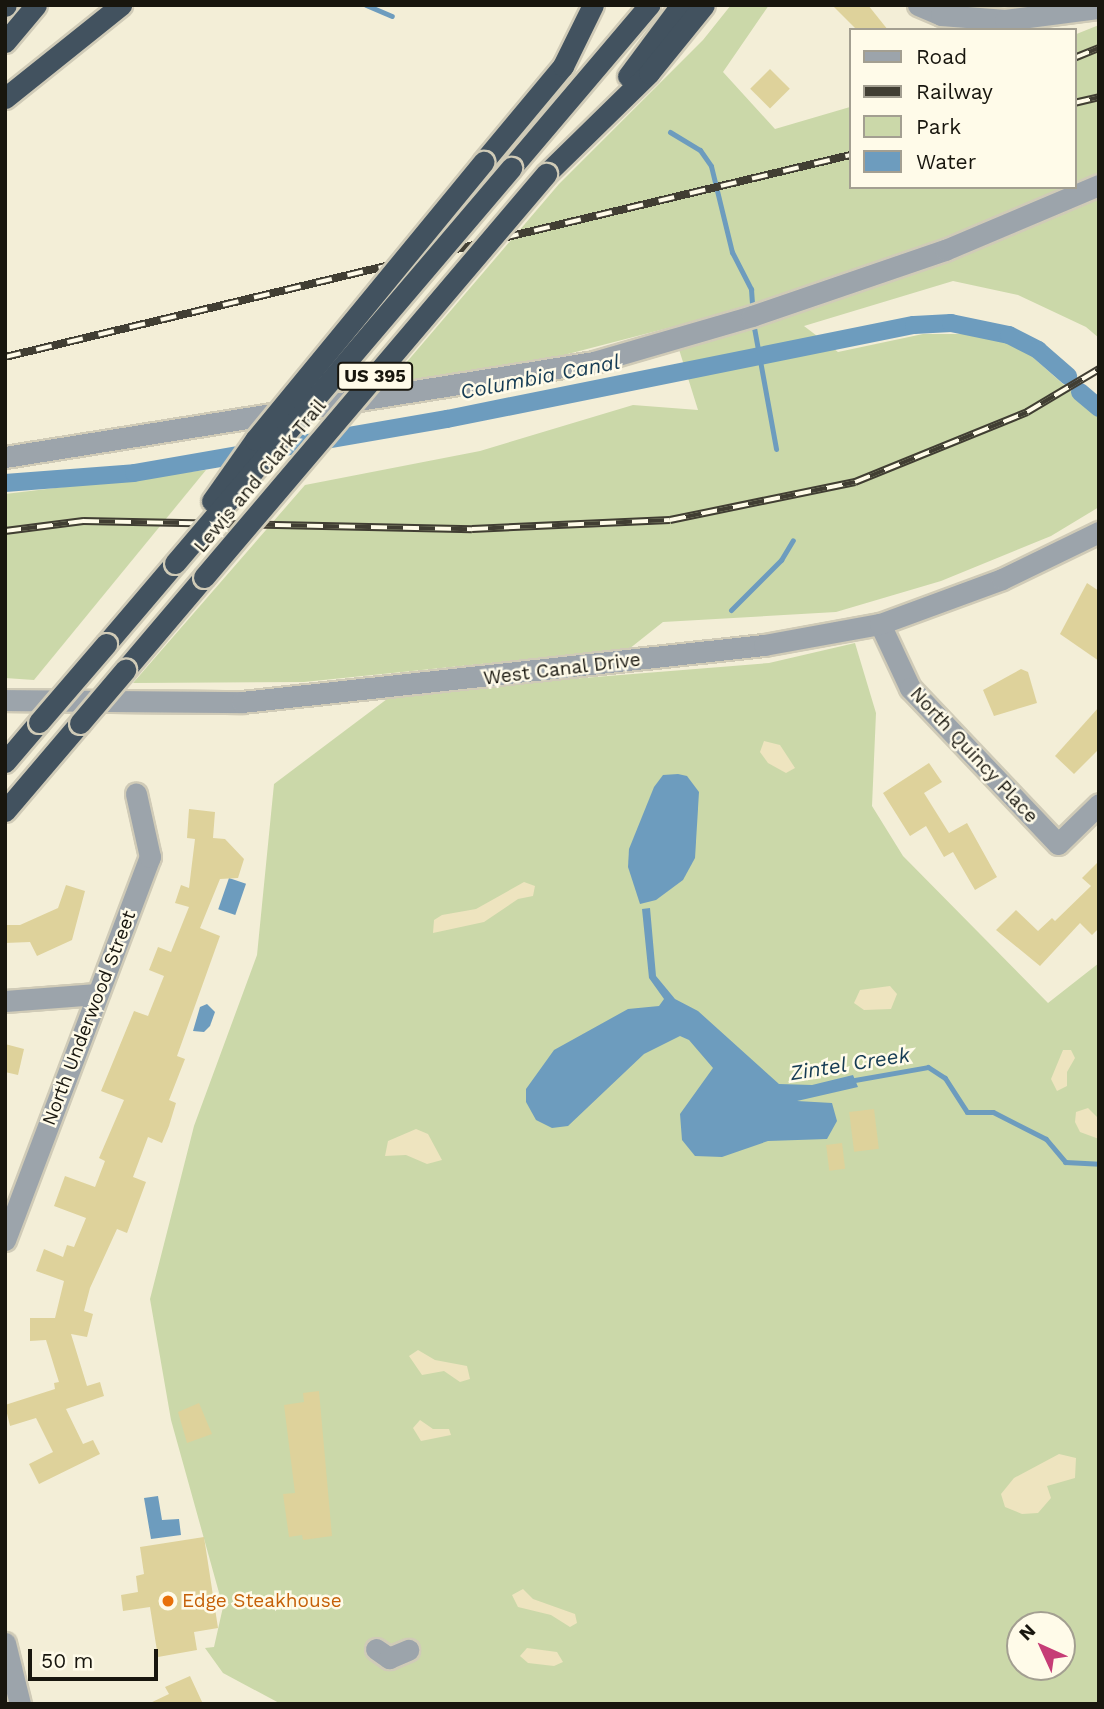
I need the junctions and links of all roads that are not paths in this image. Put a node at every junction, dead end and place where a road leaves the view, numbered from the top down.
1 (36, 5) edge
2 (123, 5) edge
3 (593, 5) edge
4 (649, 5) edge
5 (681, 5) edge
6 (704, 5) edge
7 (918, 5) edge
8 (1092, 10) edge
9 (5, 42) edge
10 (5, 98) edge
11 (547, 174) junction
12 (1099, 186) edge
13 (5, 457) edge
14 (1099, 532) edge
15 (175, 563) junction
16 (880, 624) junction
17 (5, 700) edge
18 (5, 762) edge
19 (136, 794) dead end
20 (1099, 804) edge
21 (5, 811) edge
22 (97, 994) junction
23 (5, 1001) edge
24 (5, 1240) edge
25 (5, 1643) edge
26 (376, 1649) dead end
27 (408, 1650) dead end
28 (20, 1704) edge

1 - 9 highway
2 - 10 highway
3 - 15 highway, bridge
4 - 15 highway, Lewis and Clark Trail / US 395, bridge
5 - 11 highway, Lewis and Clark Trail / US 395
6 - 11 highway
7 - 8 street
11 - 21 highway, Lewis and Clark Trail / US 395, bridge
12 - 13 street
14 - 16 street, West Canal Drive
15 - 18 highway, Lewis and Clark Trail / US 395, bridge
16 - 17 street, West Canal Drive
16 - 20 street, North Quincy Place
19 - 22 street, North Underwood Street
22 - 23 street
22 - 24 street, North Underwood Street
25 - 28 street
26 - 27 street

